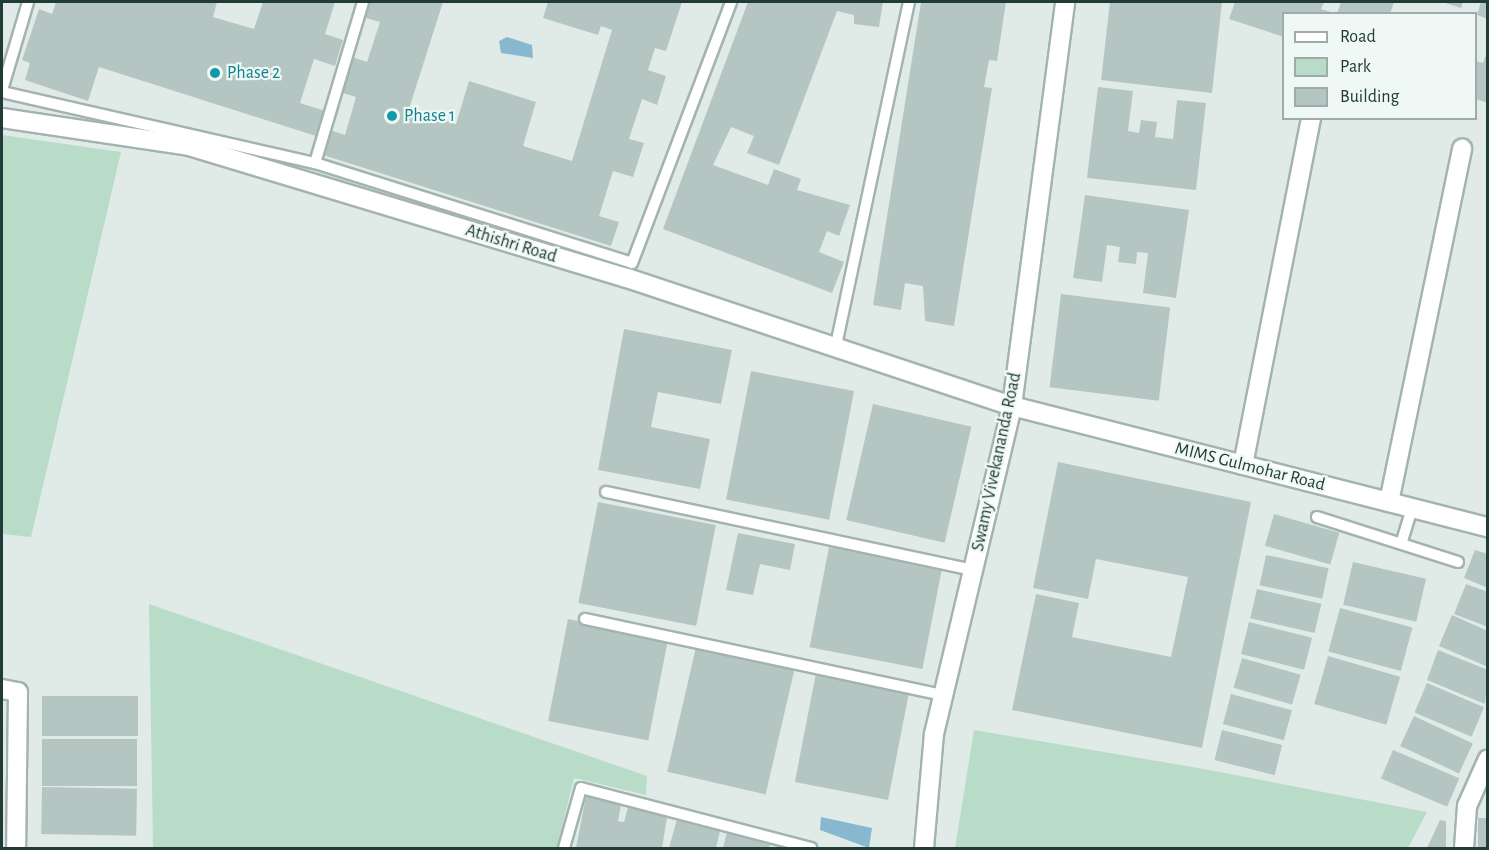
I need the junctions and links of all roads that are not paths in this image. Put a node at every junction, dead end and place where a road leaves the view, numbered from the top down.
1 (28, 2) edge
2 (363, 2) edge
3 (731, 2) edge
4 (909, 2) edge
5 (1065, 2) edge
6 (2, 91) edge
7 (2, 118) edge
8 (1311, 120) edge
9 (1462, 148) dead end
10 (315, 163) junction
11 (835, 351) junction
12 (1012, 406) junction
13 (1243, 465) junction
14 (606, 492) dead end
15 (1389, 502) junction
16 (1412, 508) junction
17 (1317, 517) dead end
18 (1488, 527) edge
19 (1402, 541) junction
20 (1458, 562) dead end
21 (974, 570) junction
22 (585, 619) dead end
23 (10, 691) edge
24 (943, 695) junction
25 (1488, 759) edge
26 (16, 849) edge
27 (564, 849) edge
28 (811, 849) edge
29 (924, 849) edge
30 (1464, 849) edge

1 - 6 lane
2 - 10 lane
3 - 10 lane
4 - 11 lane
5 - 12 street, Swamy Vivekananda Road
6 - 10 lane
7 - 11 street, Athishri Road
8 - 13 street
9 - 15 street
11 - 12 street, Athishri Road
12 - 13 street, MIMS Gulmohar Road
12 - 21 street, Swamy Vivekananda Road
13 - 15 street, MIMS Gulmohar Road
14 - 21 lane
15 - 16 street, MIMS Gulmohar Road
16 - 18 street, MIMS Gulmohar Road
16 - 19 lane
17 - 19 lane
19 - 20 lane
21 - 24 street, Swamy Vivekananda Road
22 - 24 lane
23 - 26 street
24 - 29 street, Swamy Vivekananda Road
25 - 30 street
27 - 28 lane

